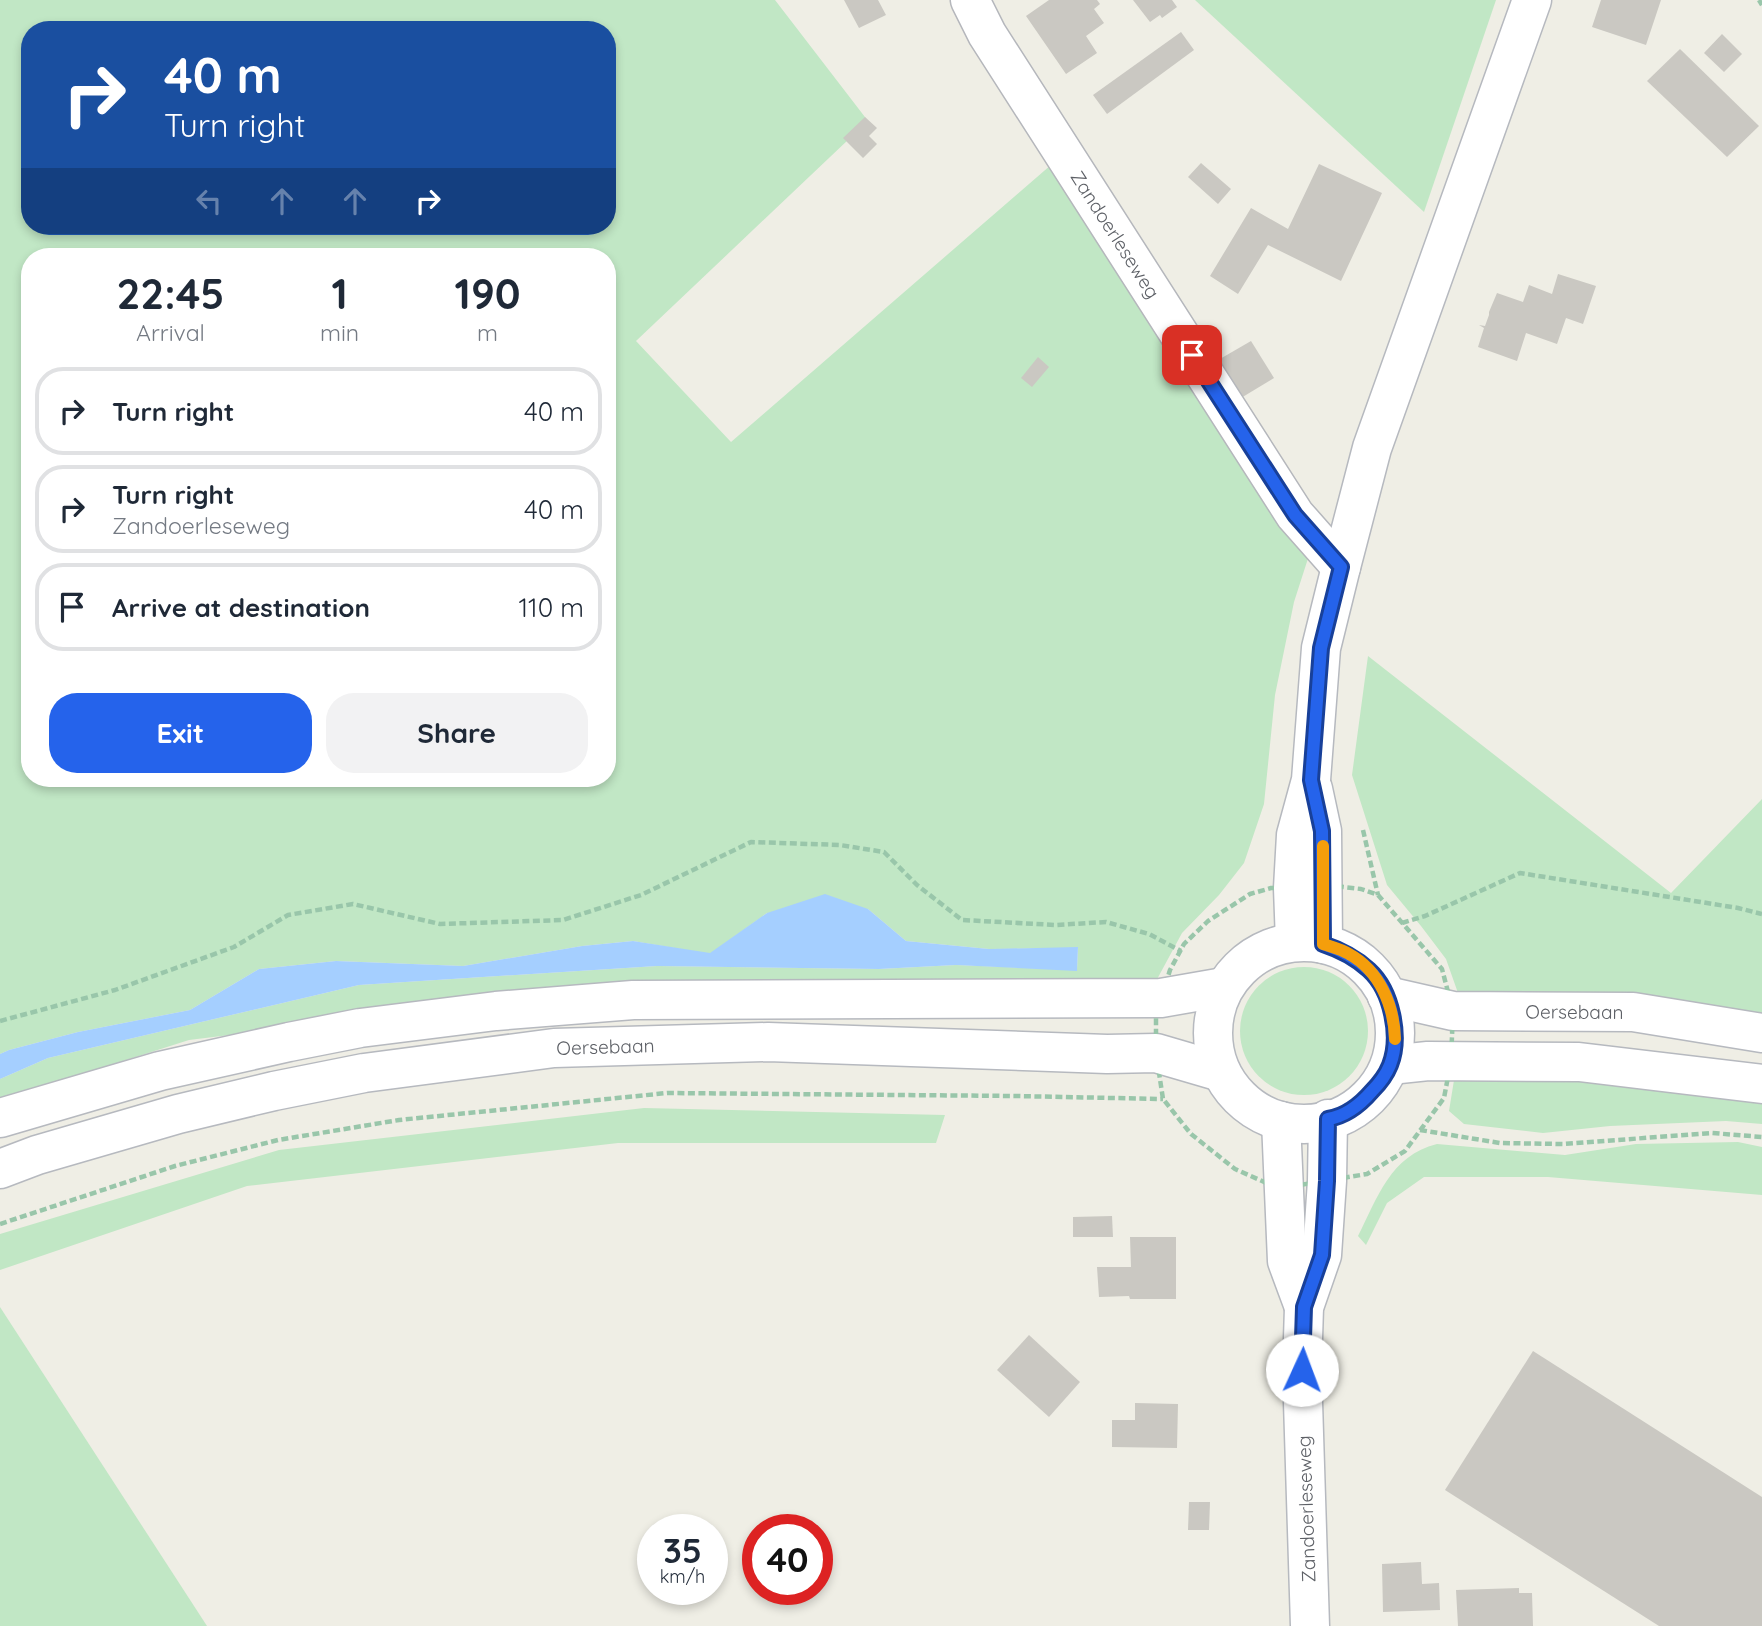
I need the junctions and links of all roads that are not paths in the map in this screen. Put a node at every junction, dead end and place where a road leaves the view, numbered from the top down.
1 (970, 0) edge
2 (1532, 0) edge
3 (1341, 567) junction
4 (1309, 943) junction
5 (1224, 987) junction
6 (1387, 996) junction
7 (1762, 1033) edge
8 (1390, 1065) junction
9 (1221, 1072) junction
10 (1762, 1084) edge
11 (0, 1118) edge
12 (1328, 1119) junction
13 (1281, 1121) junction
14 (0, 1169) edge
15 (1304, 1307) junction
16 (1310, 1626) edge

1 - 3 main road, Zandoerleseweg
2 - 3 main road
3 - 4 main road
4 - 5 main road
4 - 6 main road
5 - 9 main road
5 - 11 main road
6 - 7 main road, Oersebaan
6 - 8 main road
8 - 10 main road
8 - 12 main road
9 - 13 main road
9 - 14 main road, Oersebaan
12 - 13 main road
12 - 15 main road, Zandoerleseweg
13 - 15 main road, Zandoerleseweg
15 - 16 main road, Zandoerleseweg

